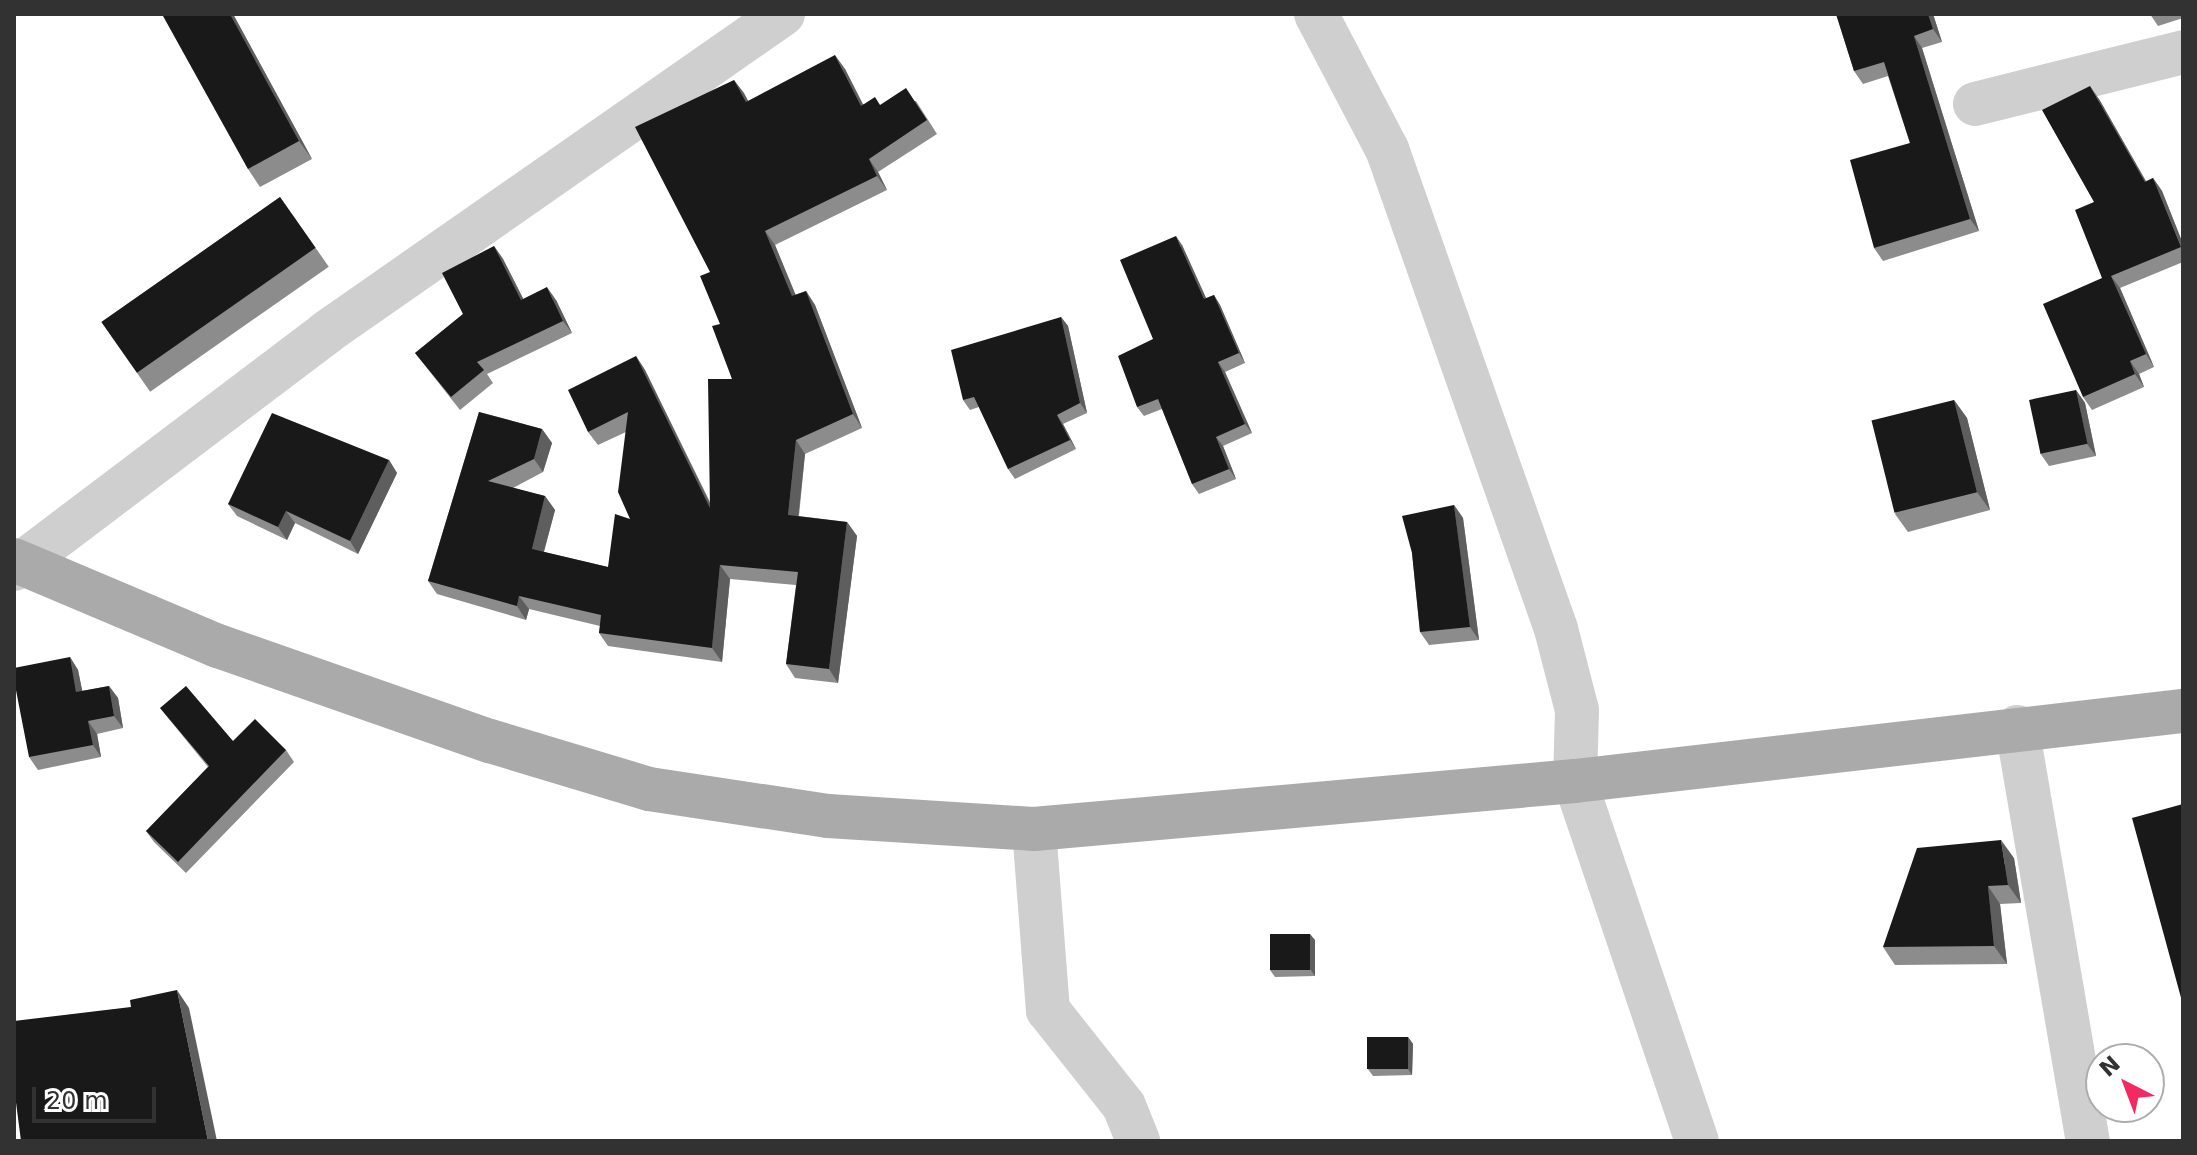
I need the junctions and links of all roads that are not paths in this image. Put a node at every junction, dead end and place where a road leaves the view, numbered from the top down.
1 (783, 14) edge
2 (1316, 14) edge
3 (2183, 52) edge
4 (1975, 104) dead end
5 (16, 564) edge
6 (2183, 711) edge
7 (2017, 727) junction
8 (1575, 781) junction
9 (1034, 829) junction
10 (1138, 1141) edge
11 (1697, 1141) edge
12 (2088, 1141) edge

1 - 5 street
2 - 8 street
3 - 4 street
5 - 9 main road
6 - 7 main road
7 - 8 main road
7 - 12 street
8 - 9 main road
8 - 11 street
9 - 10 street

